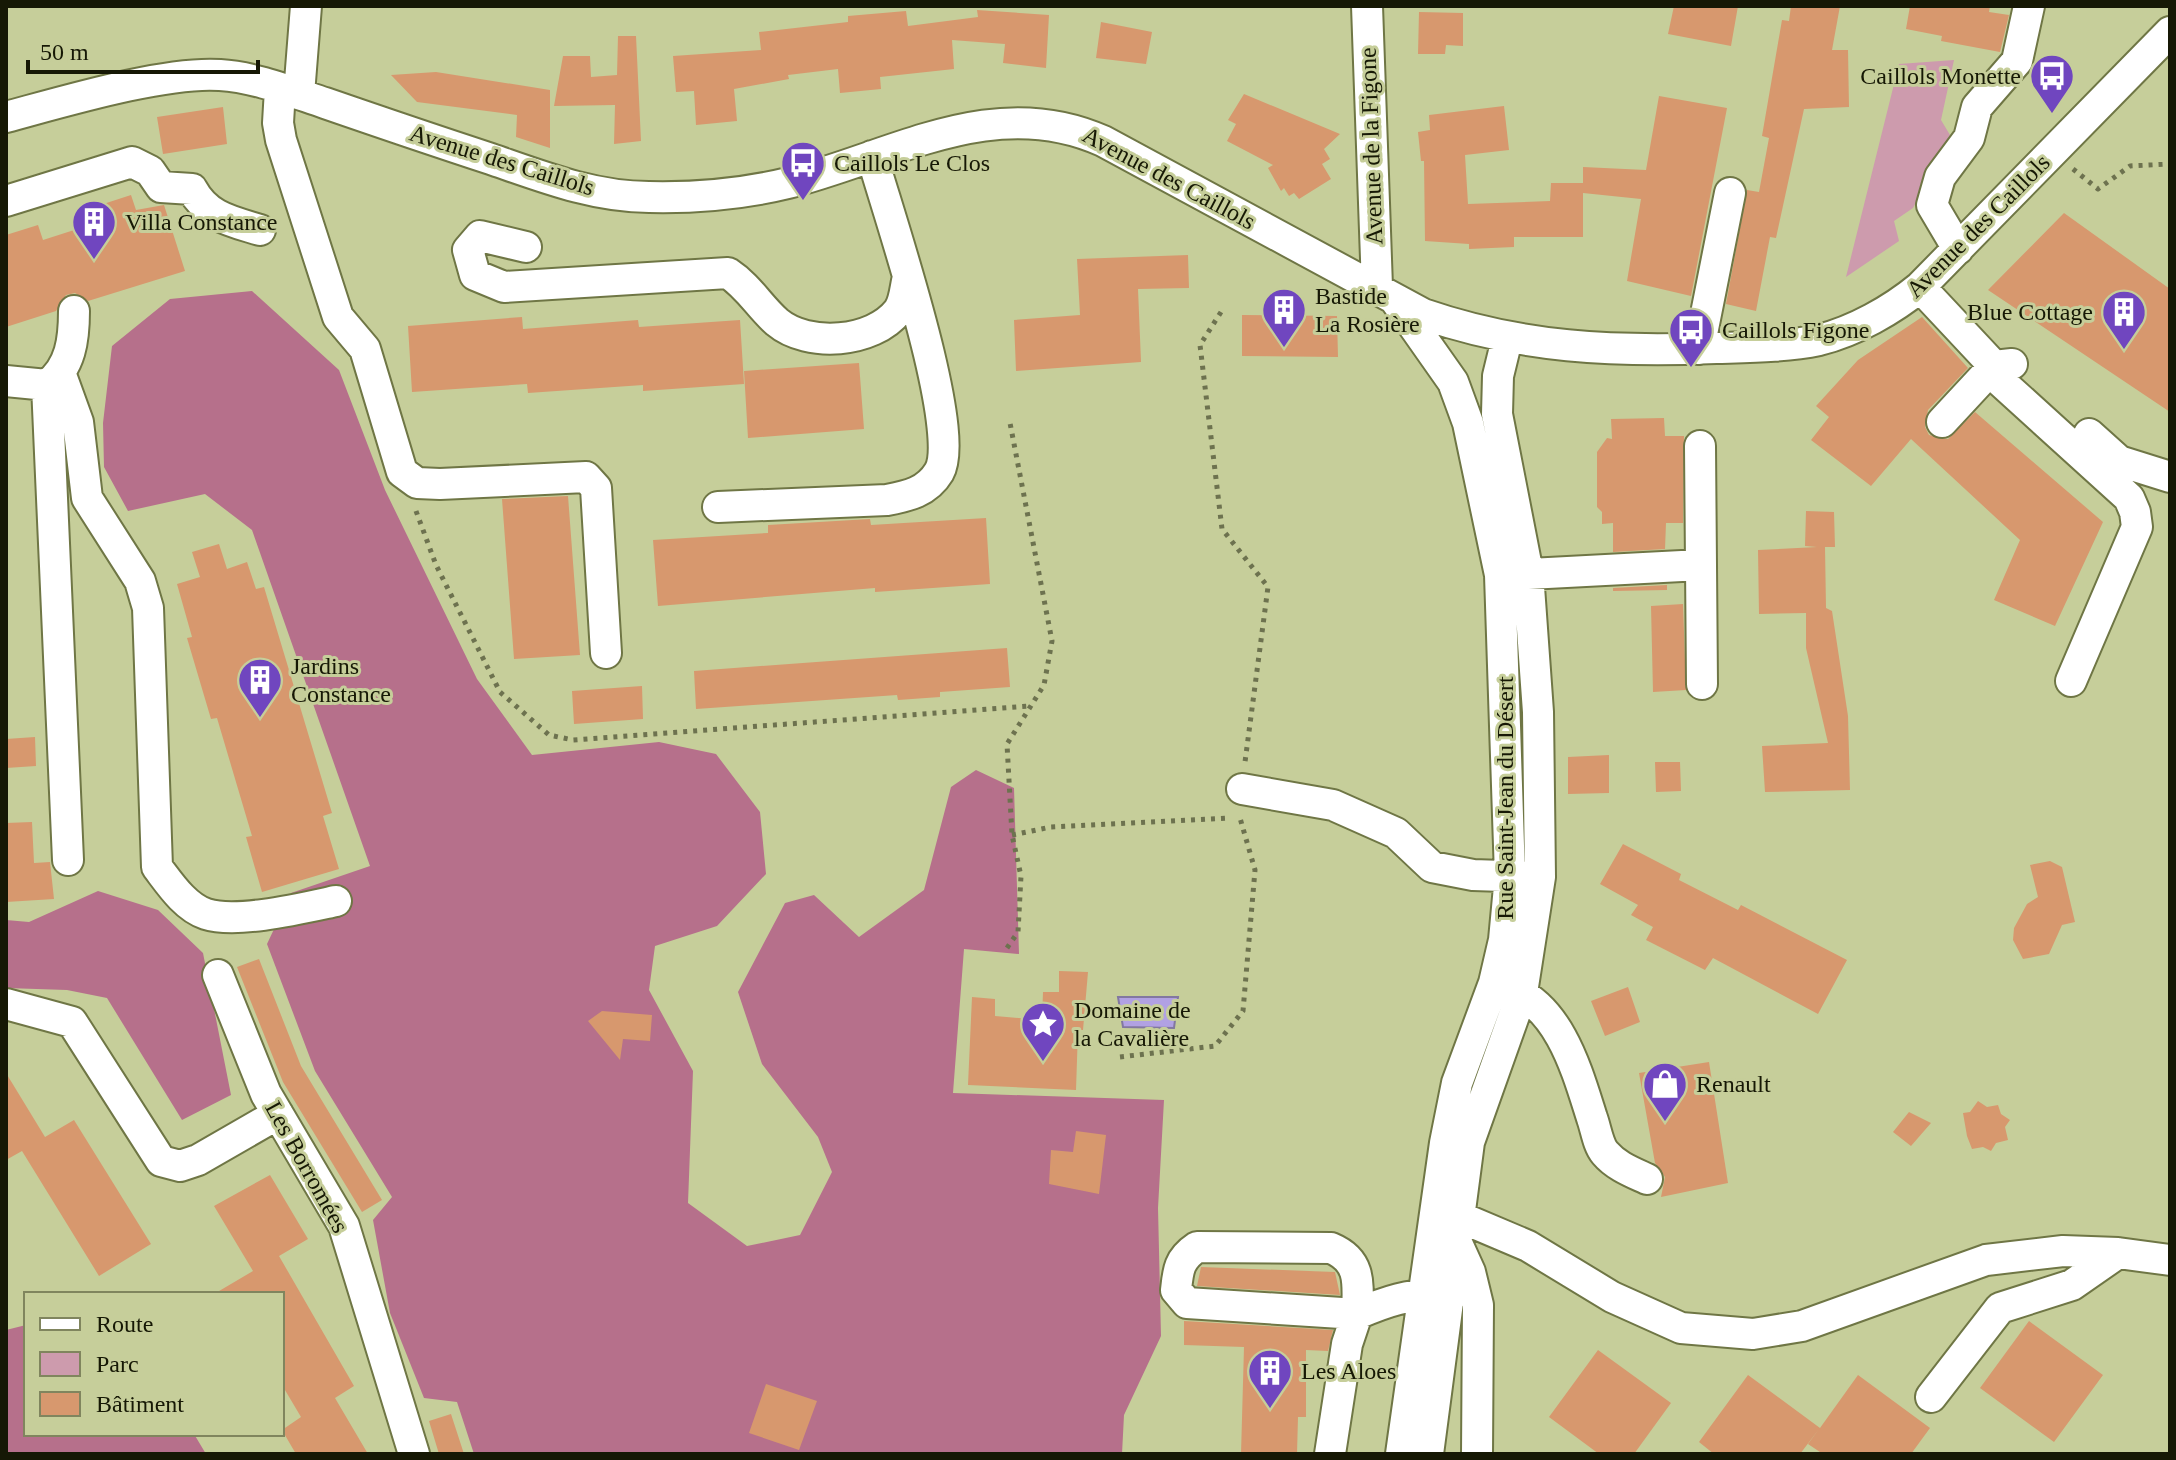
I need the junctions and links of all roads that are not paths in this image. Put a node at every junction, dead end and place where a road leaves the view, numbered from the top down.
1 (306, 6) edge
2 (1367, 6) edge
3 (2029, 6) edge
4 (2170, 32) edge
5 (290, 92) junction
6 (6, 117) edge
7 (872, 156) junction
8 (1730, 193) dead end
9 (6, 201) edge
10 (260, 230) dead end
11 (526, 247) dead end
12 (1958, 249) junction
13 (907, 281) junction
14 (1920, 287) junction
15 (1385, 292) junction
16 (74, 311) dead end
17 (1507, 339) junction
18 (1699, 349) junction
19 (1994, 366) junction
20 (54, 380) junction
21 (6, 381) edge
22 (1942, 422) dead end
23 (1700, 446) dead end
24 (2170, 477) edge
25 (718, 507) dead end
26 (1701, 565) junction
27 (1514, 574) junction
28 (606, 653) dead end
29 (2071, 681) dead end
30 (1702, 684) dead end
31 (1241, 803) road end
32 (68, 860) dead end
33 (1525, 877) junction
34 (336, 901) dead end
35 (218, 975) dead end
36 (1508, 988) junction
37 (6, 1004) edge
38 (278, 1114) junction
39 (1647, 1179) dead end
40 (1445, 1221) junction
41 (2118, 1253) junction
42 (2170, 1260) edge
43 (1435, 1294) junction
44 (1357, 1314) junction
45 (1931, 1397) dead end
46 (414, 1454) edge
47 (1330, 1454) edge
48 (1401, 1454) edge
49 (1428, 1454) edge
50 (1477, 1454) edge

1 - 5 street
2 - 15 street, Avenue de la Figone
3 - 12 street
4 - 12 street, Avenue des Caillols
5 - 6 street, Avenue des Caillols
5 - 7 street, Avenue des Caillols
5 - 28 street
7 - 13 street
7 - 15 street, Avenue des Caillols
8 - 18 street
9 - 10 street
11 - 13 street
12 - 14 street, Avenue des Caillols
13 - 25 street
14 - 18 street, Avenue des Caillols
14 - 19 street
15 - 17 street, Avenue des Caillols
15 - 27 street, Rue Saint-Jean du Désert
16 - 20 street
17 - 18 street, Avenue des Caillols
17 - 27 street, Rue Saint-Jean du Désert
19 - 22 street
19 - 24 street
19 - 29 street
20 - 21 street
20 - 32 street
20 - 34 street
23 - 26 street
26 - 27 street
26 - 30 street
27 - 33 street, Rue Saint-Jean du Désert
31 - 33 street
33 - 36 street, Rue Saint-Jean du Désert
35 - 38 street, Les Borromées
36 - 39 street
36 - 40 street, Rue Saint-Jean du Désert
37 - 38 street
38 - 46 street, Les Borromées
40 - 41 street
40 - 43 street, Rue Saint-Jean du Désert
40 - 50 street
41 - 42 street
41 - 45 street
43 - 44 street
43 - 48 street, Rue Saint-Jean du Désert
43 - 49 street, Rue Saint-Jean du Désert
44 - 44 street
44 - 47 street

